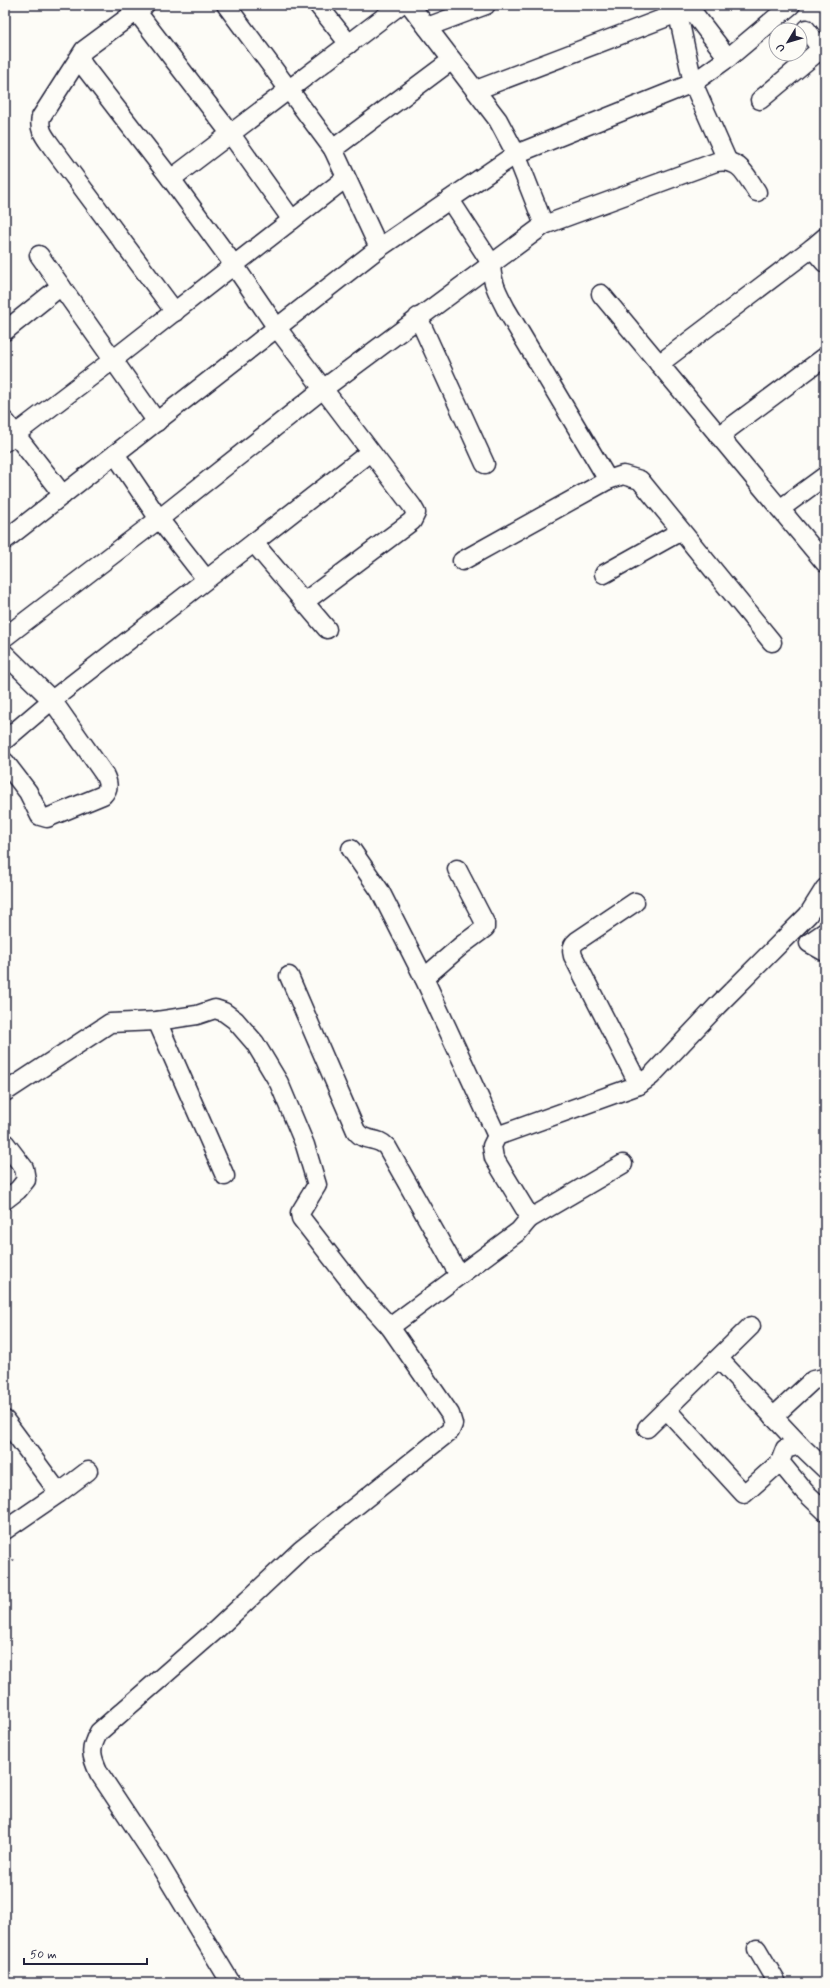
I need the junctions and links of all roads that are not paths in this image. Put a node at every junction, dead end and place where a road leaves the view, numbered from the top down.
1 (226, 5) edge
2 (318, 5) edge
3 (400, 5) edge
4 (410, 5) edge
5 (486, 5) edge
6 (789, 6) edge
7 (141, 8) edge
8 (676, 8) edge
9 (427, 27) junction
10 (808, 32) edge
11 (349, 44) junction
12 (823, 51) edge
13 (80, 58) junction
14 (728, 58) junction
15 (452, 60) junction
16 (693, 83) junction
17 (289, 89) junction
18 (476, 90) junction
19 (760, 100) dead end
20 (230, 133) junction
21 (333, 149) junction
22 (516, 154) junction
23 (727, 160) junction
24 (346, 178) junction
25 (171, 179) junction
26 (757, 192) dead end
27 (450, 200) junction
28 (292, 220) junction
29 (544, 225) junction
30 (818, 242) edge
31 (379, 248) junction
32 (38, 255) dead end
33 (491, 263) junction
34 (825, 263) edge
35 (234, 265) junction
36 (61, 286) junction
37 (601, 294) dead end
38 (175, 312) junction
39 (418, 317) junction
40 (277, 328) junction
41 (5, 331) edge
42 (825, 357) edge
43 (114, 359) junction
44 (659, 364) junction
45 (323, 389) junction
46 (157, 422) junction
47 (9, 432) edge
48 (719, 436) junction
49 (370, 452) junction
50 (115, 454) junction
51 (485, 464) dead end
52 (825, 476) edge
53 (608, 480) junction
54 (63, 495) junction
55 (780, 509) junction
56 (159, 519) junction
57 (681, 531) junction
58 (5, 540) edge
59 (254, 543) junction
60 (462, 561) dead end
61 (825, 563) edge
62 (604, 574) dead end
63 (206, 579) junction
64 (304, 602) junction
65 (328, 629) dead end
66 (5, 638) edge
67 (772, 642) dead end
68 (5, 654) edge
69 (52, 700) junction
70 (5, 740) edge
71 (5, 762) edge
72 (351, 849) dead end
73 (457, 869) dead end
74 (825, 888) edge
75 (635, 902) dead end
76 (825, 932) edge
77 (825, 952) edge
78 (289, 976) dead end
79 (424, 978) junction
80 (157, 1021) junction
81 (639, 1085) junction
82 (5, 1092) edge
83 (497, 1136) junction
84 (5, 1143) edge
85 (623, 1164) dead end
86 (225, 1176) dead end
87 (5, 1200) edge
88 (529, 1219) junction
89 (459, 1275) junction
90 (751, 1326) dead end
91 (390, 1327) junction
92 (719, 1359) junction
93 (825, 1378) edge
94 (667, 1410) junction
95 (773, 1417) junction
96 (5, 1420) edge
97 (647, 1428) dead end
98 (800, 1445) junction
99 (780, 1462) junction
100 (825, 1469) edge
101 (88, 1471) dead end
102 (59, 1493) junction
103 (825, 1510) edge
104 (5, 1530) edge
105 (757, 1949) dead end
106 (232, 1983) edge
107 (777, 1983) edge

1 - 17 street
2 - 11 street
3 - 11 street
4 - 9 street
5 - 9 street
6 - 14 street
7 - 13 street
7 - 20 street
8 - 14 street
8 - 16 street
8 - 18 street
9 - 15 street
10 - 12 street
11 - 17 street
12 - 19 street
13 - 25 street
13 - 38 street
14 - 16 street
15 - 18 street
15 - 21 street
16 - 22 street
16 - 23 street
17 - 20 street
17 - 21 street
18 - 22 street
20 - 25 street
20 - 28 street
21 - 24 street
22 - 27 street
22 - 29 street
23 - 26 street
23 - 29 street
24 - 28 street
24 - 31 street
25 - 35 street
27 - 31 street
27 - 33 street
28 - 35 street
29 - 33 street
30 - 34 street
30 - 44 street
31 - 40 street
32 - 36 street
33 - 39 street
33 - 53 street
35 - 38 street
35 - 40 street
36 - 41 street
36 - 43 street
37 - 44 street
38 - 43 street
39 - 45 street
39 - 51 street
40 - 45 street
40 - 46 street
42 - 48 street
43 - 46 street
43 - 47 street
44 - 48 street
45 - 49 street
45 - 56 street
46 - 50 street
47 - 54 street
48 - 55 street
49 - 59 street
49 - 64 street
50 - 54 street
50 - 56 street
52 - 55 street
53 - 57 street
53 - 60 street
54 - 58 street
55 - 61 street
56 - 63 street
56 - 66 street
57 - 62 street
57 - 67 street
59 - 63 street
59 - 64 street
63 - 69 street
64 - 65 street
68 - 69 street
69 - 70 street
69 - 71 street
72 - 79 street
73 - 79 street
74 - 81 street
75 - 81 street
76 - 77 street
78 - 89 street
79 - 83 street
80 - 82 street
80 - 86 street
80 - 91 street
81 - 83 street
83 - 88 street
84 - 87 street
85 - 88 street
88 - 89 street
89 - 91 street
90 - 92 street
91 - 106 street
92 - 94 street
92 - 95 street
93 - 95 street
94 - 97 street
94 - 99 street
95 - 98 street
96 - 102 street
98 - 99 street
98 - 100 street
99 - 103 street
101 - 102 street
102 - 104 street
105 - 107 street

